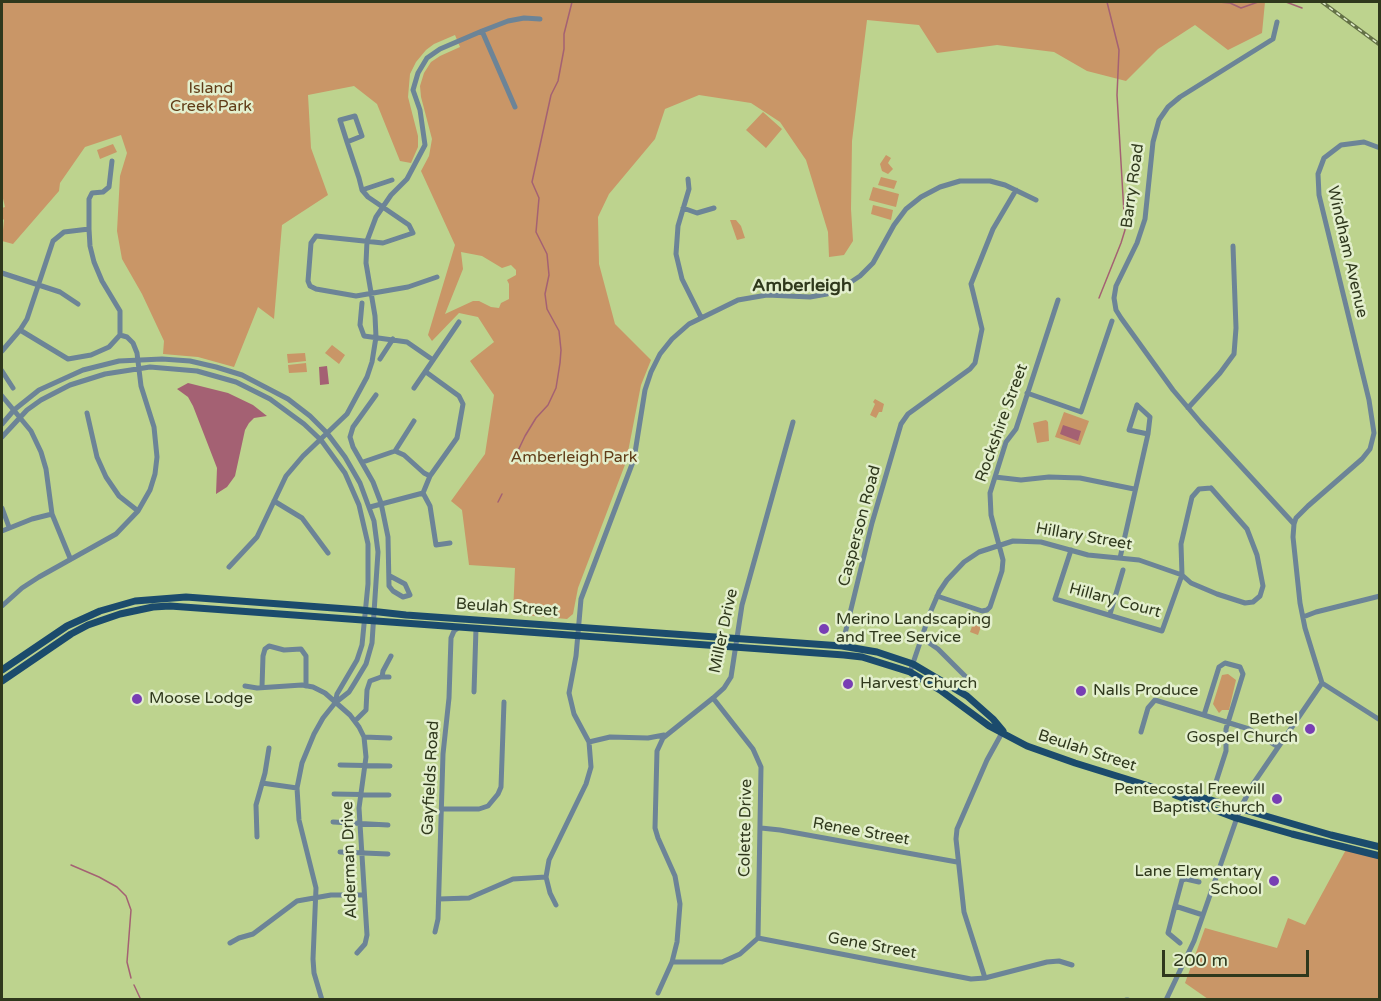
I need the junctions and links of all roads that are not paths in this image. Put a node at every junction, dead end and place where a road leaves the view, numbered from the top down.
1 (540, 20) dead end
2 (1277, 22) dead end
3 (482, 31) junction
4 (514, 107) dead end
5 (347, 142) junction
6 (1380, 148) edge
7 (112, 162) dead end
8 (688, 178) dead end
9 (392, 180) dead end
10 (362, 189) junction
11 (1016, 190) junction
12 (1036, 200) dead end
13 (382, 207) junction
14 (683, 208) junction
15 (714, 208) dead end
16 (89, 229) junction
17 (368, 241) junction
18 (1233, 246) dead end
19 (2, 273) edge
20 (437, 278) dead end
21 (39, 284) junction
22 (371, 295) junction
23 (1058, 300) dead end
24 (362, 303) dead end
25 (78, 304) dead end
26 (701, 317) junction
27 (1112, 321) dead end
28 (459, 322) dead end
29 (21, 330) junction
30 (120, 335) junction
31 (376, 337) junction
32 (393, 339) junction
33 (2, 351) edge
34 (380, 359) dead end
35 (137, 360) junction
36 (433, 360) junction
37 (138, 368) junction
38 (2, 371) edge
39 (426, 372) junction
40 (13, 388) dead end
41 (414, 388) dead end
42 (1027, 393) junction
43 (376, 395) dead end
44 (2, 396) edge
45 (357, 398) junction
46 (369, 405) junction
47 (1188, 408) junction
48 (14, 410) junction
49 (87, 413) dead end
50 (20, 417) junction
51 (414, 421) dead end
52 (794, 422) dead end
53 (2, 424) edge
54 (327, 434) junction
55 (1148, 434) junction
56 (2, 437) edge
57 (321, 440) junction
58 (395, 451) junction
59 (363, 462) junction
60 (430, 476) junction
61 (995, 477) junction
62 (1134, 489) junction
63 (423, 493) junction
64 (274, 501) junction
65 (381, 503) junction
66 (370, 507) junction
67 (2, 508) edge
68 (138, 512) junction
69 (52, 514) junction
70 (1294, 524) junction
71 (9, 527) junction
72 (2, 531) edge
73 (450, 543) dead end
74 (999, 544) junction
75 (1071, 550) junction
76 (328, 553) dead end
77 (70, 558) junction
78 (1120, 558) junction
79 (229, 567) dead end
80 (1123, 570) dead end
81 (1182, 574) junction
82 (390, 576) junction
83 (937, 596) junction
84 (1380, 596) edge
85 (2, 606) edge
86 (366, 610) junction
87 (375, 612) junction
88 (1110, 614) junction
89 (1303, 617) junction
90 (365, 620) junction
91 (375, 620) junction
92 (459, 627) junction
93 (577, 627) junction
94 (476, 628) junction
95 (577, 636) junction
96 (922, 638) junction
97 (737, 639) junction
98 (842, 646) junction
99 (736, 648) junction
100 (391, 656) dead end
101 (913, 664) junction
102 (2, 670) edge
103 (909, 672) junction
104 (382, 677) junction
105 (390, 677) dead end
106 (2, 681) edge
107 (970, 681) dead end
108 (1322, 684) junction
109 (245, 686) dead end
110 (306, 686) junction
111 (262, 687) junction
112 (474, 692) dead end
113 (713, 698) junction
114 (504, 702) dead end
115 (335, 703) junction
116 (1204, 715) junction
117 (1380, 720) edge
118 (355, 721) junction
119 (1228, 723) junction
120 (1003, 731) junction
121 (1141, 732) dead end
122 (668, 733) junction
123 (364, 737) junction
124 (390, 738) dead end
125 (590, 742) junction
126 (1278, 747) junction
127 (269, 748) dead end
128 (340, 765) dead end
129 (364, 766) junction
130 (390, 766) dead end
131 (262, 783) junction
132 (1215, 785) dead end
133 (297, 788) junction
134 (1165, 791) junction
135 (334, 794) dead end
136 (360, 794) junction
137 (389, 795) dead end
138 (442, 809) junction
139 (1240, 809) junction
140 (1236, 818) junction
141 (333, 822) dead end
142 (360, 823) junction
143 (388, 825) dead end
144 (760, 828) junction
145 (257, 837) dead end
146 (1380, 847) edge
147 (340, 852) dead end
148 (363, 852) junction
149 (388, 854) dead end
150 (1380, 856) edge
151 (957, 862) junction
152 (546, 877) junction
153 (1199, 882) dead end
154 (364, 895) junction
155 (316, 897) junction
156 (439, 899) junction
157 (556, 905) dead end
158 (1175, 906) junction
159 (1203, 915) junction
160 (435, 932) dead end
161 (758, 938) junction
162 (230, 943) dead end
163 (1180, 943) dead end
164 (357, 953) dead end
165 (672, 962) junction
166 (1072, 964) dead end
167 (985, 978) junction
168 (658, 993) dead end
169 (322, 999) edge
170 (1166, 999) edge

1 - 3 street
2 - 47 street, Barry Road
3 - 4 street
3 - 13 street
5 - 5 street
5 - 10 street
6 - 70 street, Windham Avenue
7 - 16 street
8 - 14 street
9 - 10 street
10 - 13 street
11 - 12 street
11 - 26 street
11 - 98 street, Casperson Road
13 - 17 street
13 - 17 street
14 - 15 street
14 - 26 street
16 - 21 street
16 - 30 street
17 - 22 street
17 - 22 street
18 - 47 street
19 - 21 street
20 - 22 street
21 - 25 street
21 - 29 street
22 - 31 street
23 - 42 street, Rockshire Street
24 - 31 street
26 - 93 street
27 - 42 street
28 - 36 street
29 - 30 street
29 - 33 street
30 - 35 street
31 - 32 street
31 - 45 street
32 - 34 street
32 - 36 street
35 - 37 street
35 - 48 street
35 - 54 street
36 - 39 street
37 - 50 street
37 - 57 street
37 - 68 street
38 - 40 street
39 - 41 street
39 - 60 street
42 - 61 street, Rockshire Street
43 - 46 street
44 - 48 street
45 - 46 street
45 - 54 street
46 - 59 street
47 - 70 street, Barry Road
48 - 50 street
48 - 53 street
49 - 68 street
50 - 56 street
50 - 69 street
51 - 58 street
52 - 97 street, Miller Drive
54 - 57 street
54 - 66 street
55 - 55 street
55 - 62 street
57 - 64 street
57 - 86 street
58 - 59 street
58 - 60 street
59 - 65 street
60 - 63 street
61 - 62 street
61 - 74 street, Rockshire Street
62 - 78 street
63 - 65 street
63 - 73 street
64 - 76 street
64 - 79 street
65 - 66 street
65 - 82 street
66 - 87 street
67 - 71 street
68 - 77 street
69 - 71 street
69 - 77 street
70 - 89 street
71 - 72 street
74 - 75 street, Hillary Street
74 - 83 street, Hillary Street
74 - 83 street, Rockshire Street
75 - 78 street, Hillary Street
75 - 88 street, Hillary Court
77 - 85 street
78 - 81 street, Hillary Street
80 - 88 street
81 - 81 street, Hillary Street
81 - 88 street, Hillary Court
82 - 82 street
83 - 96 street, Hillary Street
84 - 89 street
86 - 87 main road, Beulah Street
86 - 90 street
86 - 102 main road, Beulah Street
87 - 91 street
87 - 93 main road, Beulah Street
89 - 108 street
90 - 91 main road, Beulah Street
90 - 106 main road, Beulah Street
90 - 115 street
91 - 92 main road, Beulah Street
91 - 115 street
92 - 94 main road, Beulah Street
92 - 138 street, Gayfields Road
93 - 95 street
93 - 97 main road, Beulah Street
94 - 95 main road, Beulah Street
94 - 112 street
95 - 99 main road, Beulah Street
95 - 125 street
96 - 101 street, Hillary Street
96 - 107 street
97 - 98 main road, Beulah Street
97 - 99 street, Miller Drive
98 - 101 main road, Beulah Street
99 - 103 main road, Beulah Street
99 - 113 street, Miller Drive
100 - 104 street
101 - 103 street, Hillary Street
101 - 120 main road, Beulah Street
103 - 120 main road, Beulah Street
104 - 105 street
104 - 118 street
108 - 117 street
108 - 126 street
109 - 111 street
110 - 111 street
110 - 111 street
110 - 115 street, Alderman Drive
113 - 122 street, Miller Drive
113 - 144 street, Colette Drive
114 - 138 street
115 - 118 street, Alderman Drive
115 - 133 street
116 - 119 street
116 - 119 street
116 - 121 street
118 - 123 street, Alderman Drive
119 - 126 street
119 - 132 street
120 - 134 main road, Beulah Street
120 - 151 street
122 - 125 street
122 - 165 street, Miller Drive
123 - 124 street
123 - 129 street, Alderman Drive
125 - 152 street
126 - 139 street
127 - 131 street
128 - 129 street
129 - 130 street
129 - 136 street, Alderman Drive
131 - 133 street
131 - 145 street
133 - 155 street
134 - 139 main road, Beulah Street
134 - 140 main road, Beulah Street
135 - 136 street
136 - 137 street
136 - 142 street, Alderman Drive
138 - 156 street, Gayfields Road
139 - 140 street
139 - 146 main road, Beulah Street
140 - 150 main road, Beulah Street
140 - 159 street
141 - 142 street
142 - 143 street
142 - 148 street, Alderman Drive
144 - 151 street, Renee Street
144 - 161 street, Colette Drive
147 - 148 street
148 - 149 street
148 - 154 street, Alderman Drive
151 - 167 street
152 - 156 street
152 - 157 street
153 - 158 street
154 - 155 street
154 - 164 street, Alderman Drive
155 - 162 street
155 - 169 street
156 - 160 street, Gayfields Road
158 - 159 street
158 - 163 street
159 - 170 street
161 - 165 street
161 - 167 street, Gene Street
165 - 168 street, Miller Drive
166 - 167 street, Gene Street

